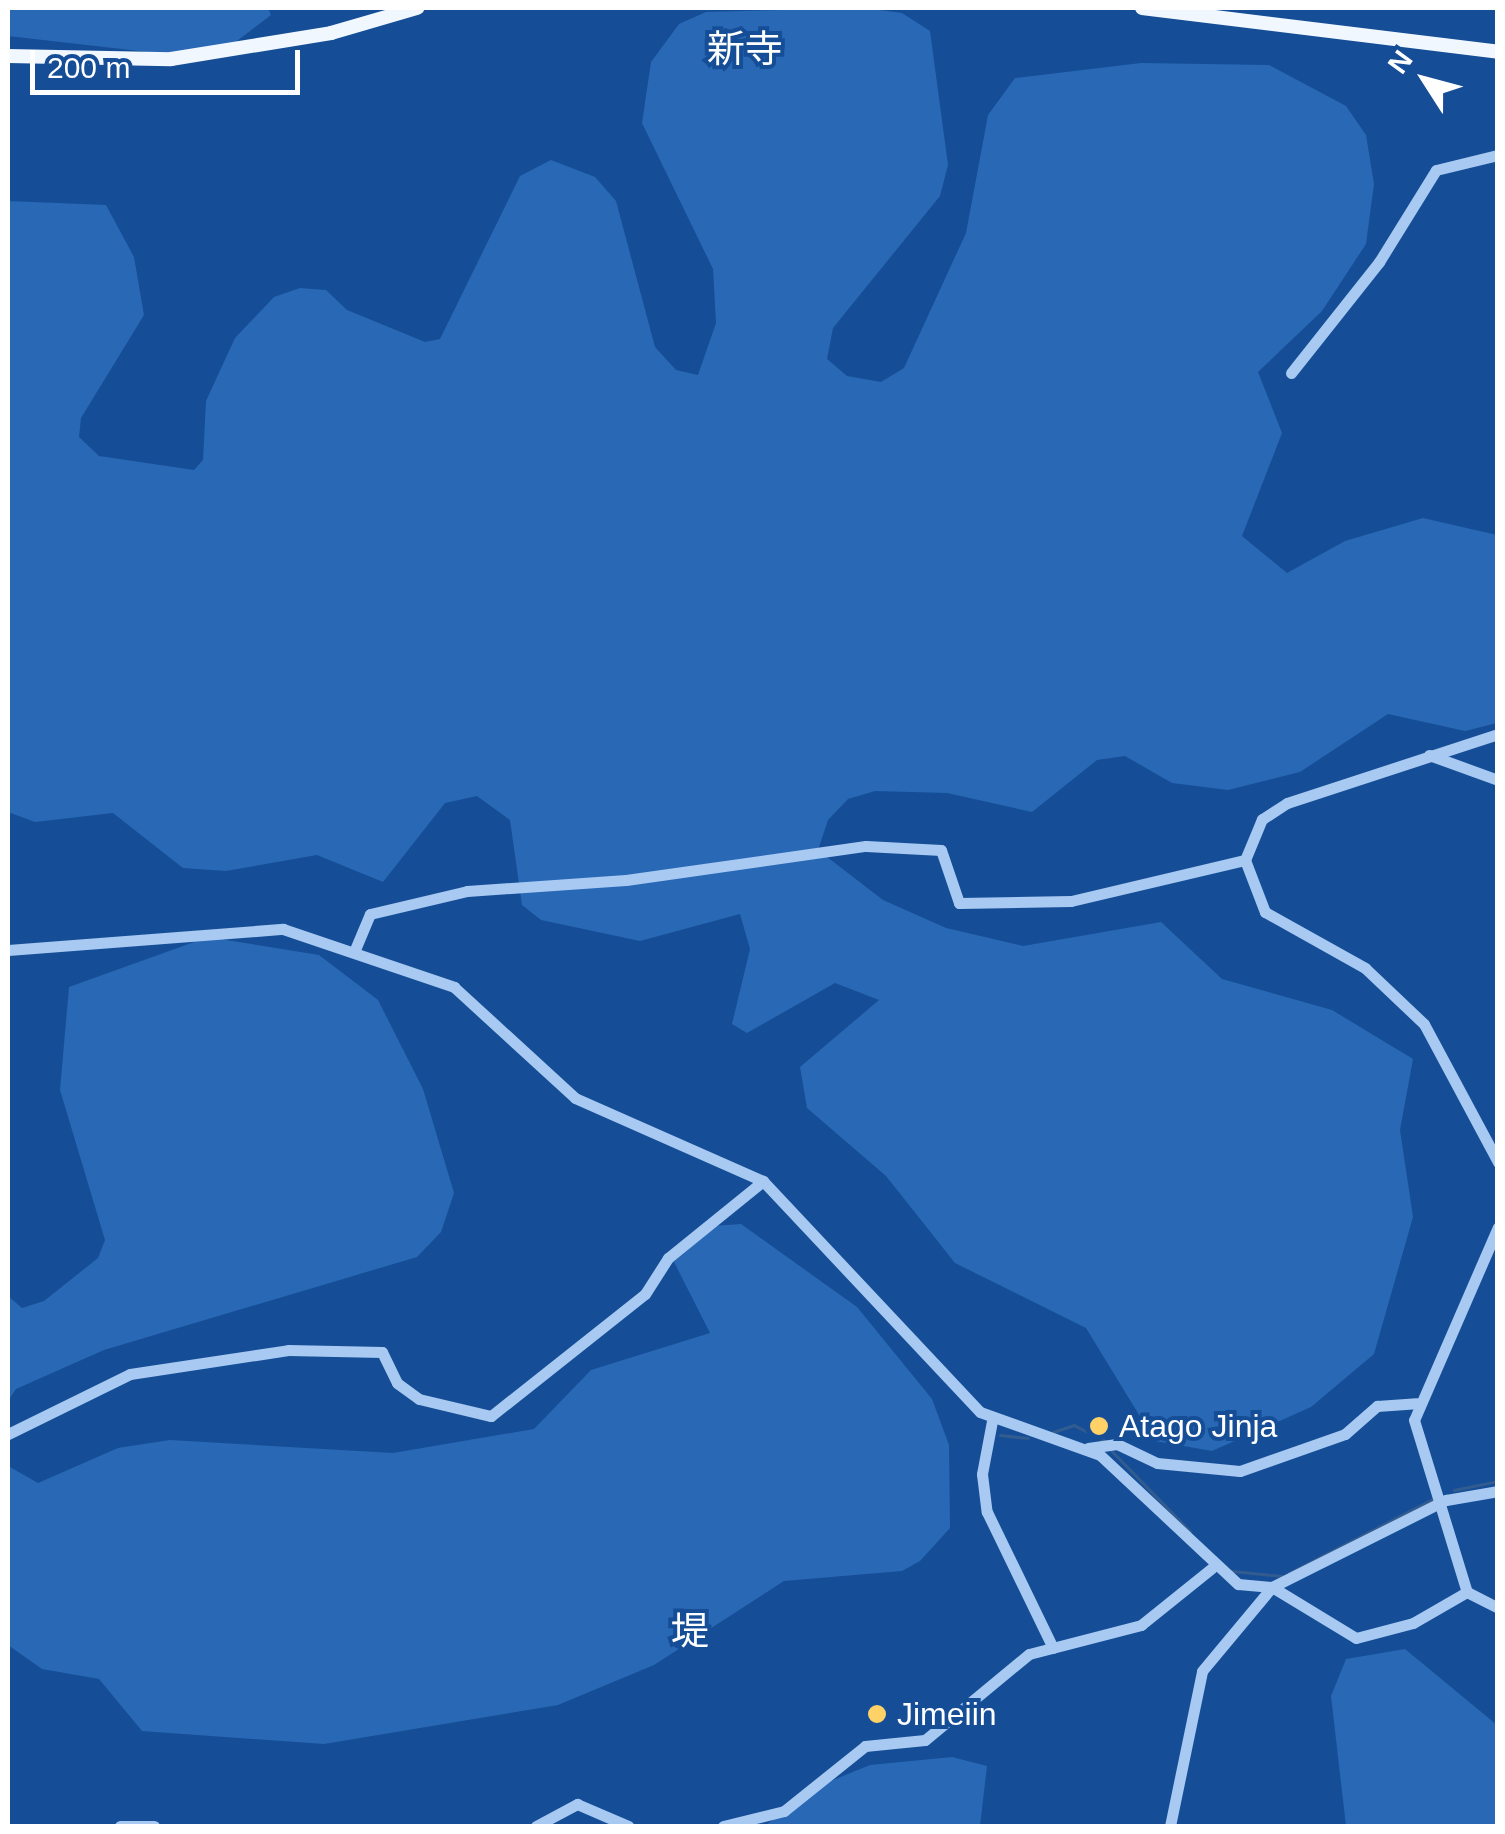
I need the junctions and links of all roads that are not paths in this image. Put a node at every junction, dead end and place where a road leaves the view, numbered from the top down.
1 (418, 8) edge
2 (1142, 8) edge
3 (1177, 12) edge
4 (1498, 52) edge
5 (8, 56) edge
6 (1498, 155) edge
7 (1290, 372) dead end
8 (1498, 734) edge
9 (1429, 755) junction
10 (1498, 780) edge
11 (1245, 860) junction
12 (8, 950) edge
13 (354, 952) junction
14 (1498, 1162) edge
15 (763, 1181) junction
16 (1498, 1227) edge
17 (1416, 1402) junction
18 (992, 1421) junction
19 (8, 1434) edge
20 (1088, 1448) junction
21 (1498, 1491) edge
22 (1446, 1500) junction
23 (1212, 1568) junction
24 (1272, 1587) junction
25 (1467, 1592) junction
26 (1498, 1608) edge
27 (1053, 1648) junction
28 (120, 1826) edge
29 (154, 1826) edge
30 (536, 1826) edge
31 (628, 1826) edge
32 (723, 1826) edge
33 (1170, 1826) edge

1 - 5 main road
2 - 3 main road
3 - 4 main road
6 - 7 street
8 - 9 street
9 - 10 street
9 - 11 street
11 - 13 street
11 - 14 street
12 - 13 street
13 - 15 street
15 - 18 street
15 - 19 street
16 - 17 street
17 - 20 street
17 - 22 street
18 - 20 street
18 - 27 street
20 - 23 street
21 - 22 street
22 - 24 street
22 - 25 street
23 - 24 street
23 - 27 street
24 - 25 street
24 - 33 street
25 - 26 street
27 - 32 street
28 - 29 street
30 - 31 street

